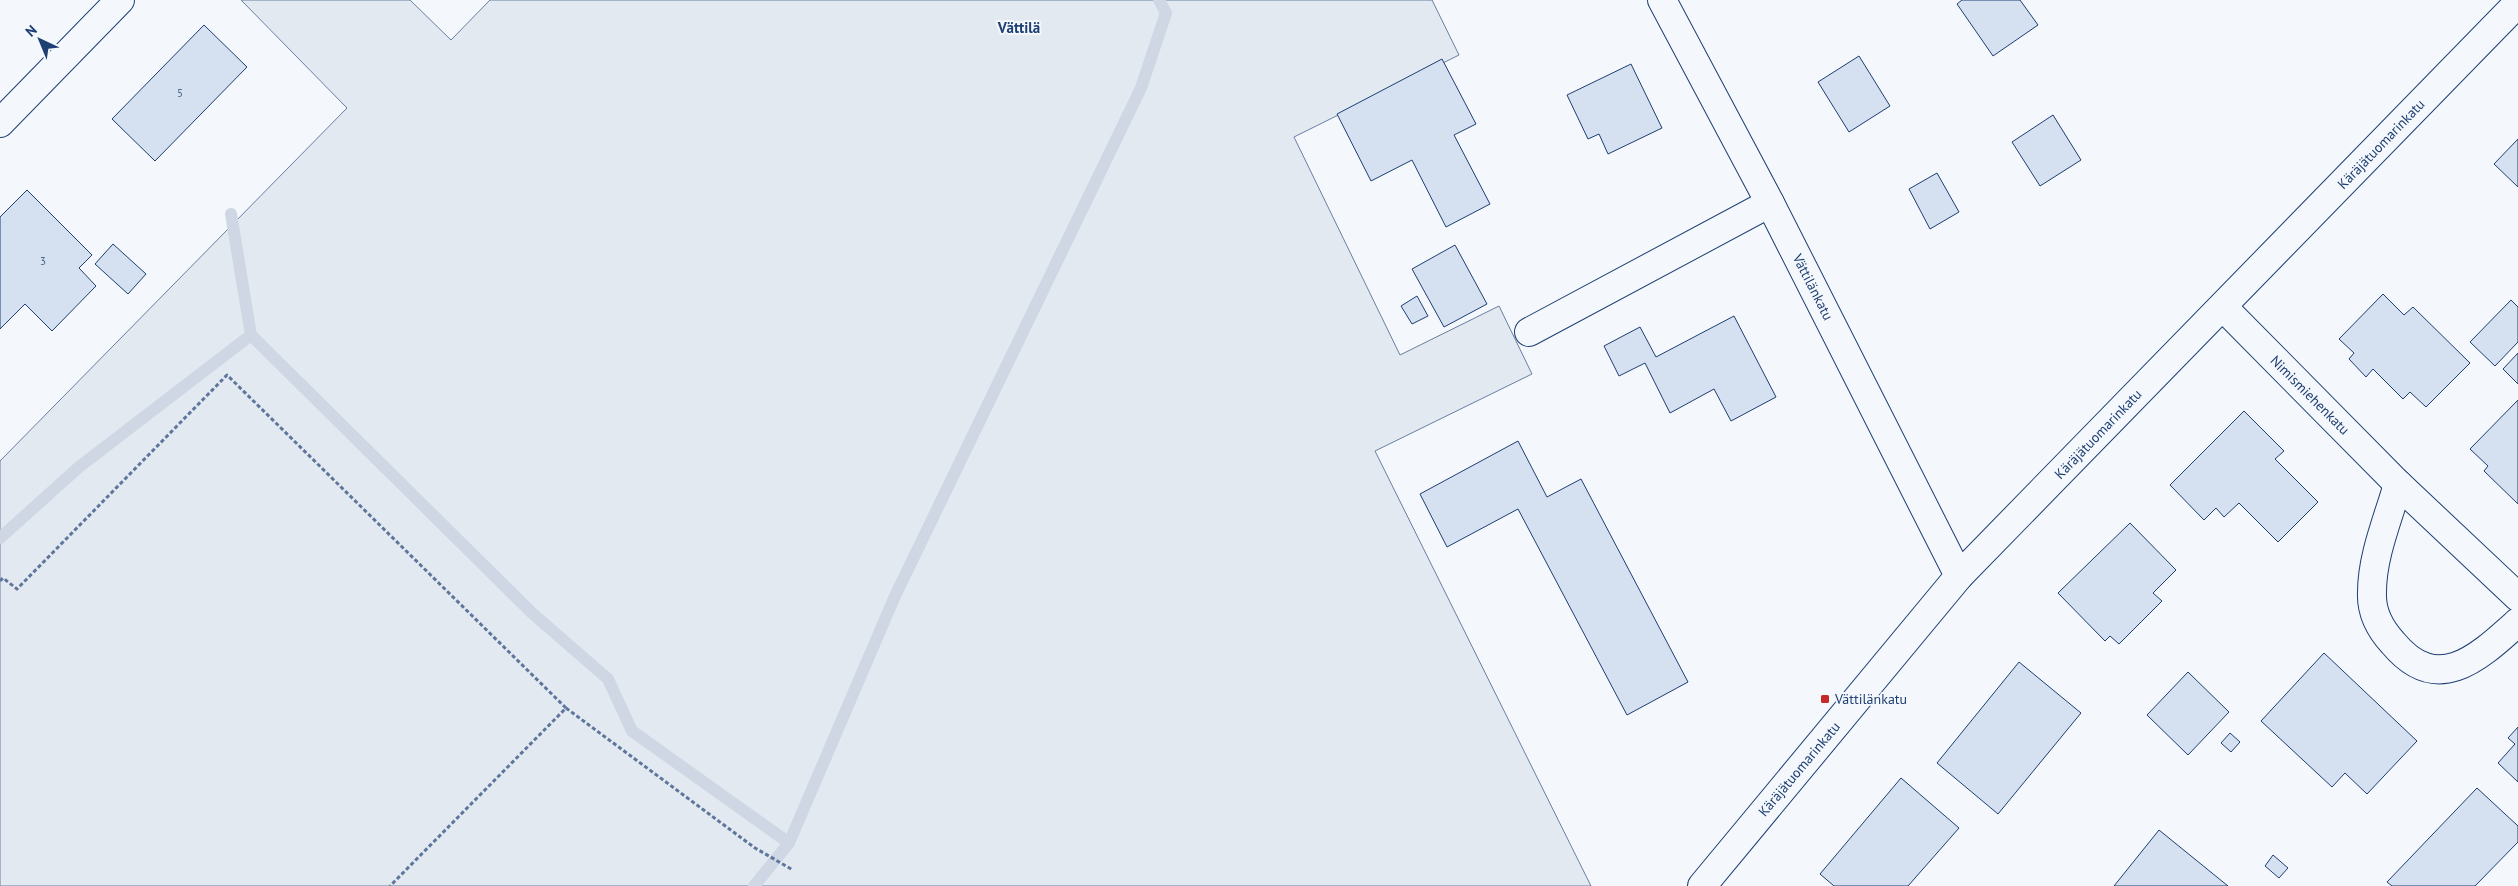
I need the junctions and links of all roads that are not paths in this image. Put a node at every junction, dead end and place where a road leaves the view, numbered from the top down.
1 (120, 0) edge
2 (1662, 0) edge
3 (2518, 3) edge
4 (0, 123) edge
5 (1770, 202) junction
6 (2223, 307) junction
7 (1529, 332) dead end
8 (2398, 484) junction
9 (1959, 576) junction
10 (2518, 597) edge
11 (2518, 622) edge
12 (1702, 886) edge

1 - 4 street
2 - 5 street, Vättilänkatu
3 - 6 street, Käräjätuomarinkatu
5 - 7 street
5 - 9 street, Vättilänkatu
6 - 8 street, Nimismiehenkatu
6 - 9 street, Käräjätuomarinkatu
8 - 10 street, Nimismiehenkatu
8 - 11 street
9 - 12 street, Käräjätuomarinkatu

